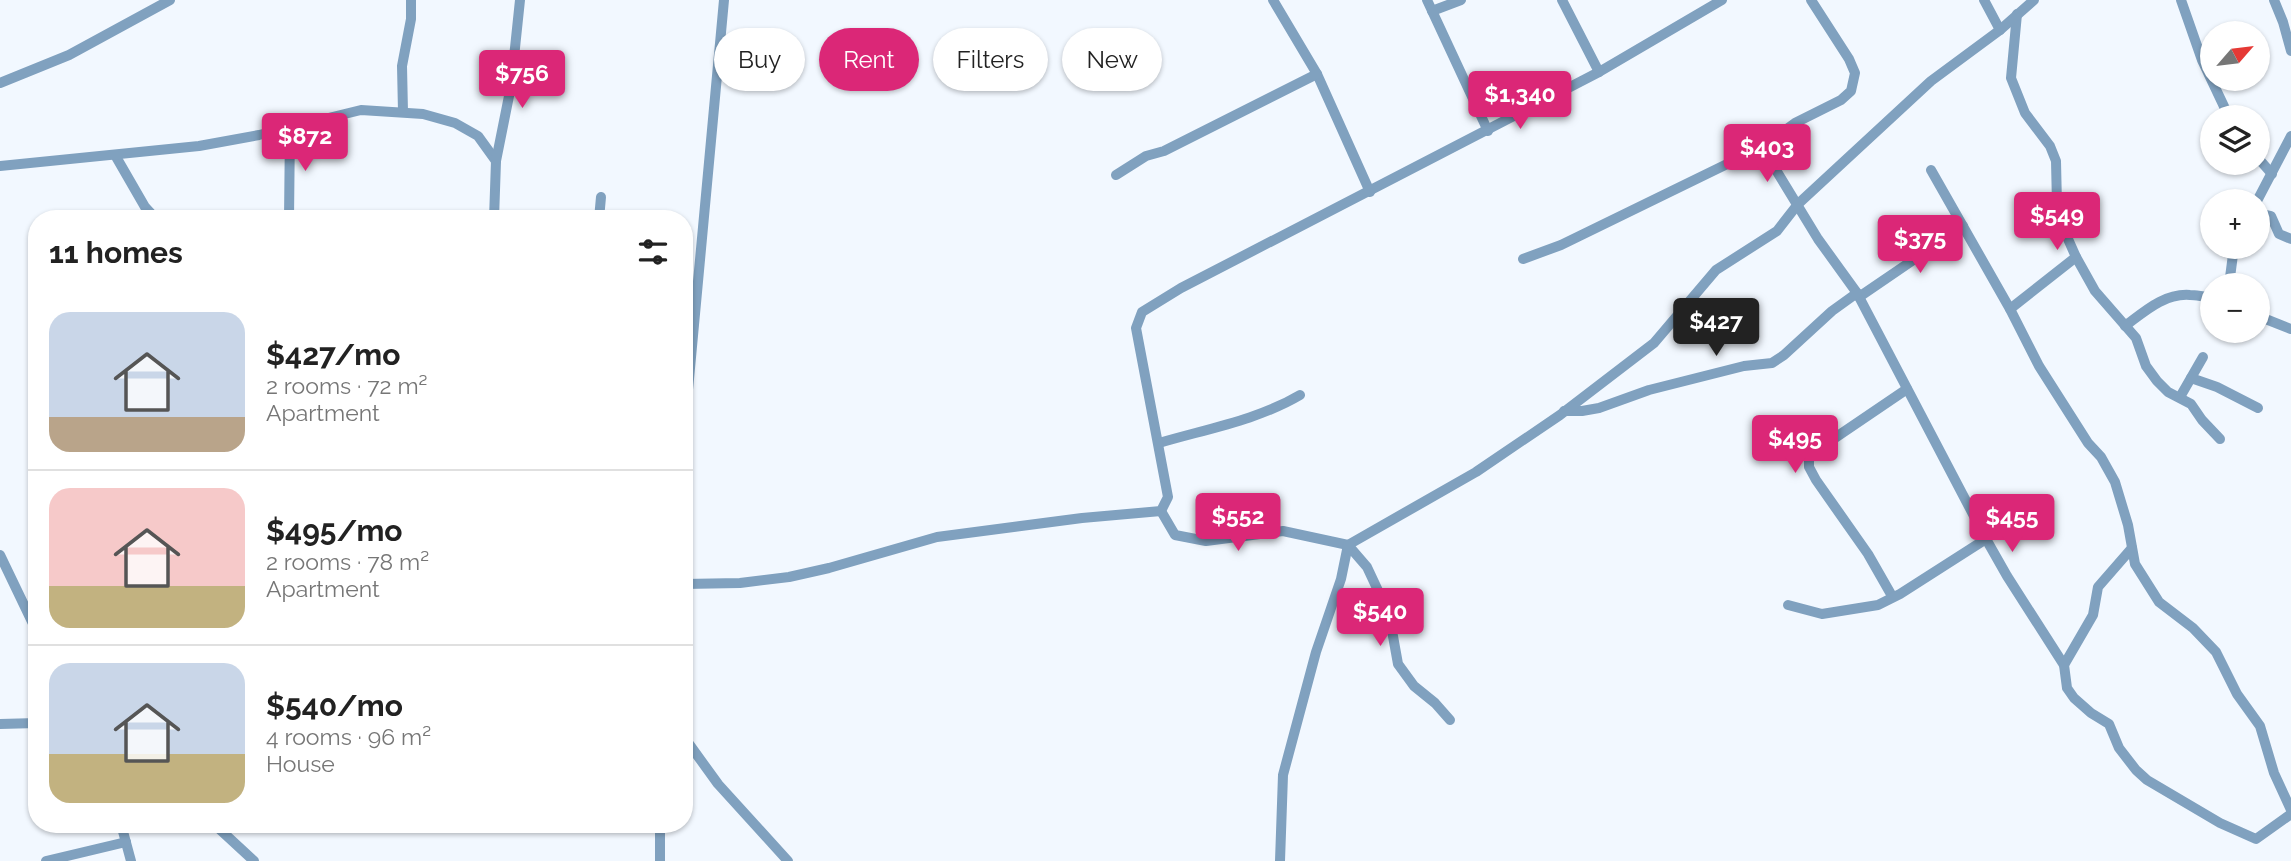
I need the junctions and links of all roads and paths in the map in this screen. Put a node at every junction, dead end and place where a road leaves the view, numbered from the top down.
1 (170, 0) edge
2 (411, 0) edge
3 (520, 0) edge
4 (724, 0) edge
5 (1273, 0) edge
6 (1426, 0) edge
7 (1461, 0) edge
8 (1562, 0) edge
9 (1722, 0) edge
10 (1811, 0) edge
11 (1984, 0) edge
12 (2034, 0) edge
13 (2181, 0) edge
14 (2274, 0) edge
15 (1432, 11) junction
16 (2017, 14) junction
17 (2000, 30) junction
18 (2291, 51) edge
19 (1599, 72) junction
20 (1317, 74) junction
21 (0, 83) edge
22 (2223, 105) edge
23 (403, 112) junction
24 (290, 127) junction
25 (1488, 131) junction
26 (2291, 136) edge
27 (1762, 147) junction
28 (115, 155) junction
29 (496, 161) junction
30 (0, 166) edge
31 (1931, 170) dead end
32 (2270, 172) edge
33 (2272, 174) junction
34 (1116, 175) dead end
35 (2264, 189) edge
36 (1370, 192) junction
37 (601, 197) dead end
38 (1798, 204) junction
39 (149, 210) edge
40 (289, 210) edge
41 (494, 210) edge
42 (599, 210) edge
43 (2270, 216) edge
44 (1963, 226) junction
45 (2291, 239) edge
46 (2076, 257) junction
47 (1523, 259) dead end
48 (1858, 295) junction
49 (2200, 296) edge
50 (2010, 309) junction
51 (2270, 321) edge
52 (2125, 326) junction
53 (2291, 330) edge
54 (693, 336) edge
55 (2203, 358) dead end
56 (2191, 378) junction
57 (1907, 389) junction
58 (1300, 395) dead end
59 (2180, 397) junction
60 (2258, 408) dead end
61 (1564, 411) junction
62 (2220, 439) dead end
63 (1159, 443) junction
64 (1161, 511) junction
65 (1986, 539) junction
66 (1348, 545) junction
67 (2132, 548) junction
68 (0, 555) edge
69 (693, 584) edge
70 (1892, 596) junction
71 (1788, 605) dead end
72 (28, 613) edge
73 (2064, 666) junction
74 (1450, 720) dead end
75 (28, 723) edge
76 (0, 724) edge
77 (693, 749) edge
78 (2291, 812) edge
79 (124, 833) edge
80 (224, 833) edge
81 (660, 833) edge
82 (126, 842) junction
83 (784, 860) edge
84 (46, 861) edge
85 (131, 861) edge
86 (254, 861) edge
87 (660, 861) edge
88 (1280, 861) edge

1 - 21 street
2 - 23 street
3 - 29 street
4 - 54 street
5 - 20 street
6 - 15 street
7 - 15 street
8 - 19 street
9 - 19 street
10 - 27 street
11 - 17 street
12 - 16 street
13 - 22 street
14 - 18 street
15 - 25 street
16 - 17 street
16 - 46 street
17 - 38 street
19 - 25 street
20 - 34 street
20 - 36 street
23 - 24 street
23 - 29 street
24 - 28 street
24 - 40 street
25 - 36 street
26 - 33 street
27 - 38 street
27 - 47 street
28 - 30 street
28 - 39 street
29 - 41 street
31 - 44 street
32 - 33 street
33 - 35 street
36 - 63 street
37 - 42 street
38 - 48 street
38 - 61 street
43 - 45 street
44 - 48 street
44 - 50 street
46 - 50 street
46 - 52 street
48 - 57 street
48 - 61 street
49 - 52 street
50 - 67 street
51 - 53 street
52 - 59 street
55 - 56 street
56 - 59 street
56 - 60 street
57 - 65 street
57 - 70 street
58 - 63 street
59 - 62 street
61 - 66 street
63 - 64 street
64 - 66 street
64 - 69 street
65 - 70 street
65 - 73 street
66 - 74 street
66 - 88 street
67 - 73 street
67 - 78 street
68 - 72 street
70 - 71 street
73 - 78 street
75 - 76 street
77 - 83 street
79 - 82 street
80 - 86 street
81 - 87 street
82 - 84 street
82 - 85 street

